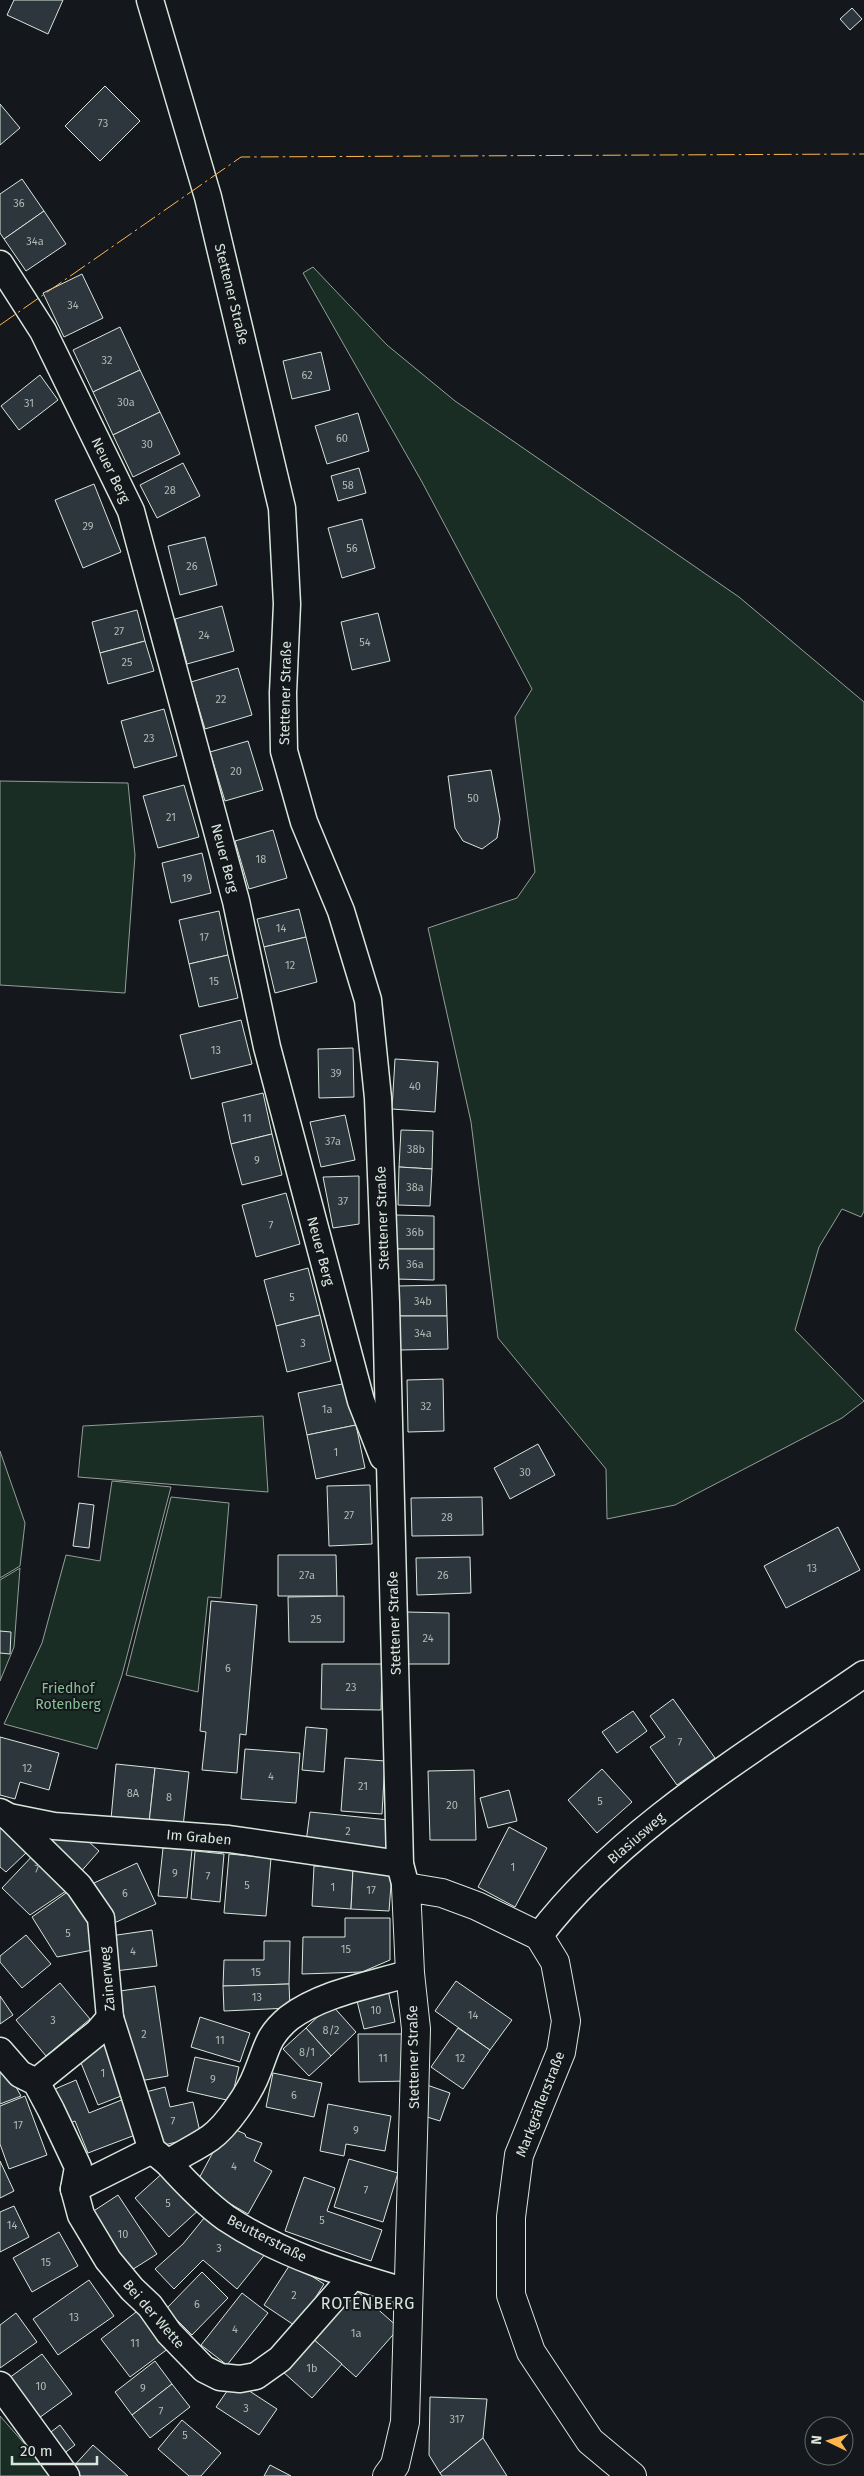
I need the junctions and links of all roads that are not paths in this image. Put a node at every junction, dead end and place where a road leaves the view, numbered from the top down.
1 (150, 0) edge
2 (0, 264) edge
3 (390, 1475) junction
4 (864, 1674) edge
5 (4, 1815) edge
6 (403, 1875) junction
7 (539, 1936) junction
8 (410, 1973) junction
9 (110, 2018) junction
10 (0, 2051) edge
11 (36, 2082) junction
12 (160, 2156) junction
13 (74, 2189) junction
14 (353, 2276) junction
15 (407, 2292) junction
16 (0, 2385) edge
17 (391, 2471) edge
18 (66, 2476) edge
19 (632, 2476) edge

1 - 3 street, Stettener Straße
2 - 3 street, Neuer Berg
3 - 6 street, Stettener Straße
4 - 7 street, Blasiusweg
5 - 6 street, Im Graben
5 - 9 street, Zainerweg
6 - 7 street
6 - 8 street, Stettener Straße
7 - 19 street, Markgräflerstraße
8 - 12 street
8 - 15 street, Stettener Straße
9 - 11 street
9 - 12 street, Zainerweg
10 - 11 street
11 - 13 street, Bei der Wette
12 - 13 street
12 - 14 street, Beutterstraße
13 - 14 street, Bei der Wette
14 - 15 street, Beutterstraße
15 - 17 street, Stettener Straße
16 - 18 street

